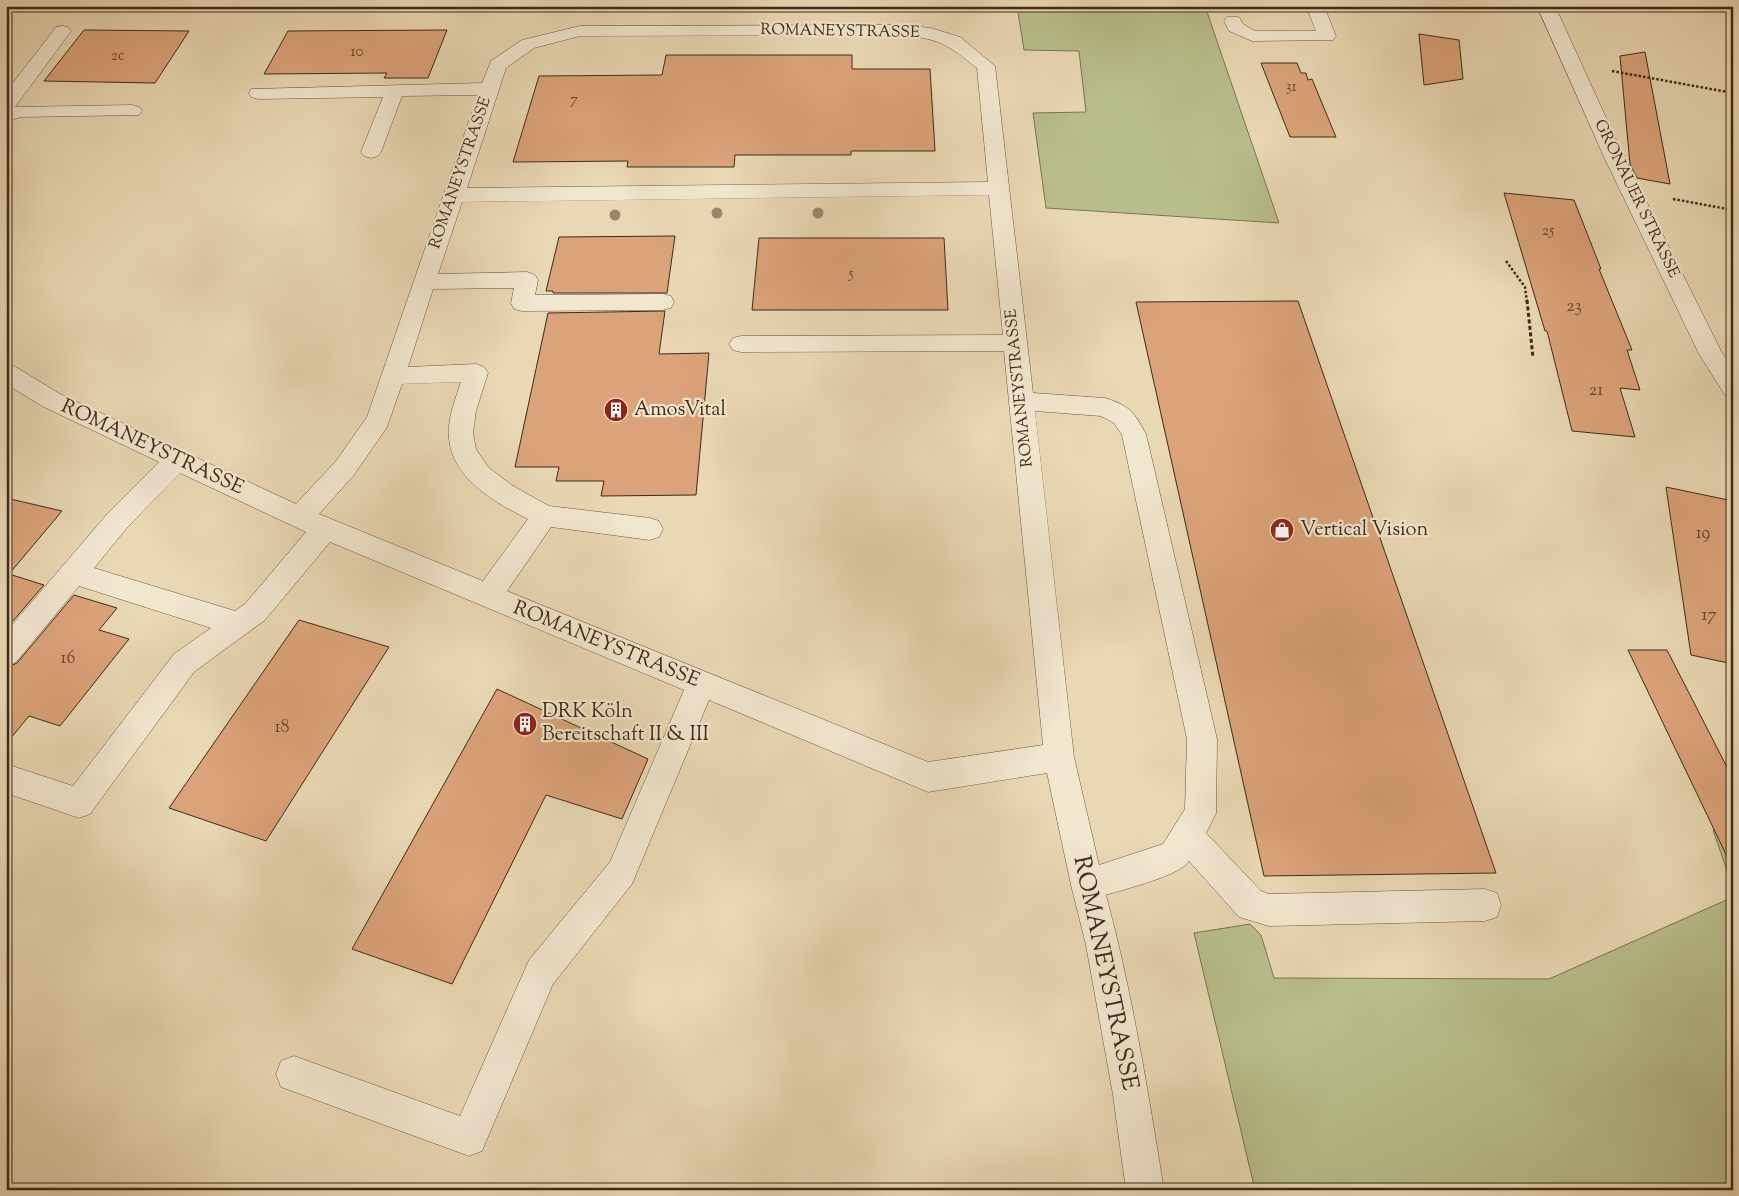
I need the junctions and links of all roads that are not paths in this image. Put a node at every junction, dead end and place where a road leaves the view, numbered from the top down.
1 (1315, 6) edge
2 (1546, 6) edge
3 (1233, 21) dead end
4 (62, 31) dead end
5 (490, 89) junction
6 (395, 90) junction
7 (258, 93) dead end
8 (6, 105) edge
9 (132, 110) dead end
10 (6, 115) edge
11 (371, 152) dead end
12 (998, 188) junction
13 (454, 195) junction
14 (424, 282) junction
15 (663, 302) dead end
16 (1015, 343) junction
17 (741, 344) dead end
18 (6, 372) edge
19 (392, 376) junction
20 (1733, 389) edge
21 (1022, 401) junction
22 (177, 460) junction
23 (544, 516) junction
24 (313, 524) junction
25 (650, 530) dead end
26 (72, 573) junction
27 (488, 596) junction
28 (238, 624) junction
29 (6, 653) edge
30 (701, 684) junction
31 (1060, 757) junction
32 (6, 778) edge
33 (1187, 836) junction
34 (1087, 885) junction
35 (1485, 905) dead end
36 (294, 1074) dead end
37 (1145, 1190) edge

1 - 3 street
2 - 20 street, GRONAUER STRASSE
4 - 8 street
5 - 6 street
5 - 12 street, ROMANEYSTRASSE
5 - 13 street, ROMANEYSTRASSE
6 - 7 street
6 - 11 street
9 - 10 street
12 - 13 street
12 - 16 street, ROMANEYSTRASSE
13 - 14 street, ROMANEYSTRASSE
14 - 15 street
14 - 19 street, ROMANEYSTRASSE
16 - 17 street
16 - 21 street, ROMANEYSTRASSE
18 - 22 street, ROMANEYSTRASSE
19 - 23 street
19 - 24 street, ROMANEYSTRASSE
21 - 31 street, ROMANEYSTRASSE
21 - 33 street
22 - 24 street, ROMANEYSTRASSE
22 - 26 street
23 - 25 street
23 - 27 street
24 - 27 street, ROMANEYSTRASSE
24 - 28 street
26 - 28 street
26 - 29 street
27 - 30 street, ROMANEYSTRASSE
28 - 32 street
30 - 31 street, ROMANEYSTRASSE
30 - 36 street
31 - 34 street, ROMANEYSTRASSE
33 - 34 street
33 - 35 street
34 - 37 street, ROMANEYSTRASSE

